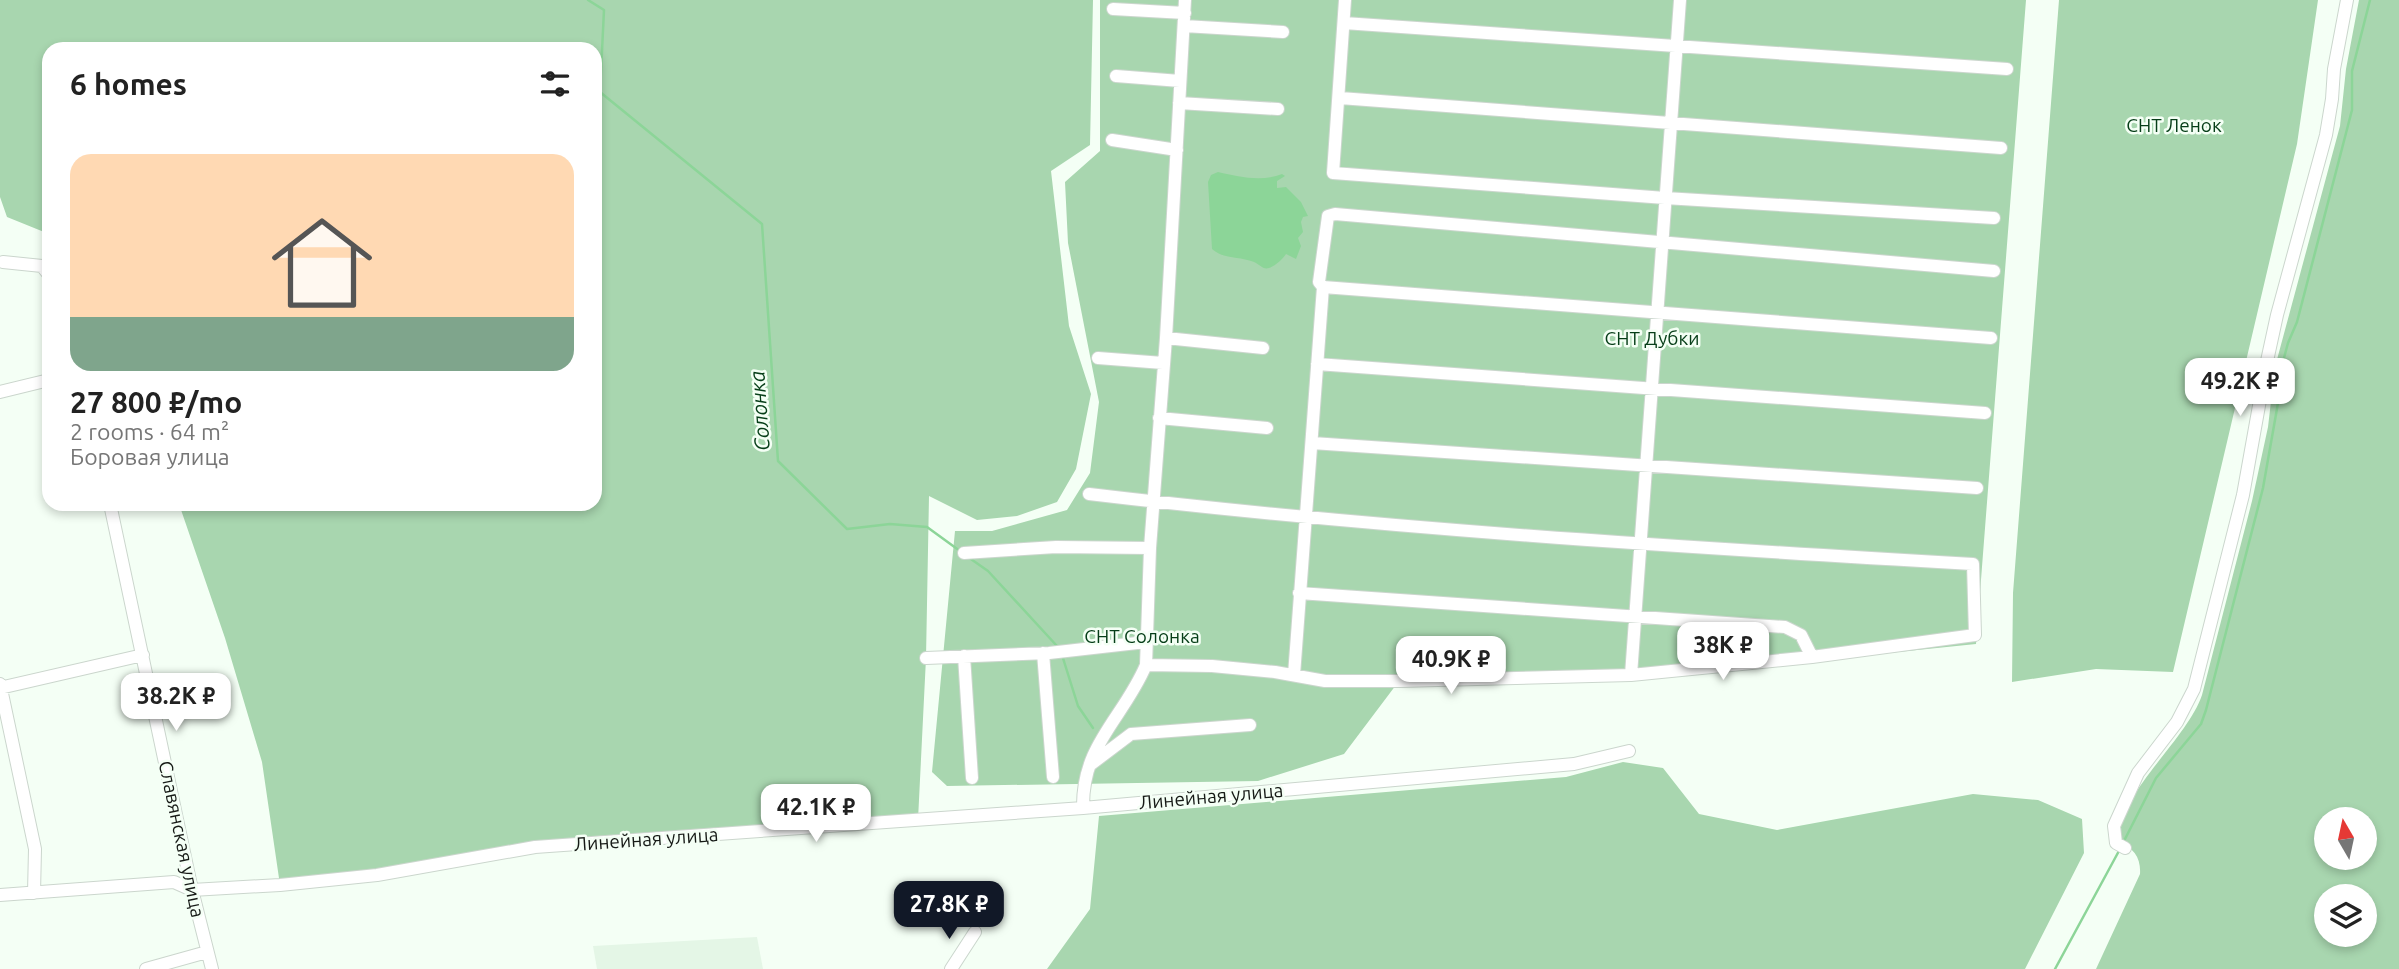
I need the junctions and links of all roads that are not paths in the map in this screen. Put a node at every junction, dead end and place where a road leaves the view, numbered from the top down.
1 (1345, 0) edge
2 (1680, 0) edge
3 (2347, 0) edge
4 (1113, 9) dead end
5 (1185, 13) edge
6 (1344, 23) junction
7 (1283, 32) dead end
8 (1678, 46) junction
9 (2007, 69) dead end
10 (1116, 76) dead end
11 (1180, 81) junction
12 (1340, 99) junction
13 (1179, 103) junction
14 (1278, 109) dead end
15 (1672, 124) junction
16 (1112, 140) dead end
17 (2001, 148) dead end
18 (1177, 150) junction
19 (1665, 198) junction
20 (1994, 218) dead end
21 (1662, 243) junction
22 (3, 262) dead end
23 (42, 266) edge
24 (1994, 271) dead end
25 (1323, 288) junction
26 (1657, 313) junction
27 (1166, 338) junction
28 (1991, 338) dead end
29 (1263, 348) dead end
30 (1098, 358) dead end
31 (1163, 363) junction
32 (1317, 364) junction
33 (42, 382) edge
34 (1651, 389) junction
35 (0, 392) edge
36 (1985, 413) dead end
37 (1159, 418) junction
38 (1267, 428) dead end
39 (1312, 443) junction
40 (1645, 466) junction
41 (1977, 488) dead end
42 (1089, 494) dead end
43 (1153, 502) junction
44 (112, 511) edge
45 (1305, 516) junction
46 (1639, 545) junction
47 (1150, 548) junction
48 (964, 553) dead end
49 (1299, 593) junction
50 (1634, 617) junction
51 (1146, 642) junction
52 (1043, 653) junction
53 (143, 655) junction
54 (964, 656) junction
55 (1812, 657) junction
56 (926, 658) dead end
57 (1146, 666) junction
58 (1294, 675) junction
59 (1631, 675) junction
60 (0, 686) edge
61 (1250, 725) dead end
62 (1629, 751) dead end
63 (1087, 768) junction
64 (972, 778) dead end
65 (1053, 778) dead end
66 (1083, 808) junction
67 (2120, 845) dead end
68 (192, 890) junction
69 (34, 893) junction
70 (0, 895) edge
71 (975, 932) dead end
72 (208, 952) junction
73 (146, 969) edge
74 (212, 969) edge
75 (951, 969) edge

1 - 6 street
2 - 8 street
3 - 67 street
4 - 5 street
5 - 7 street
5 - 11 street
6 - 8 street
6 - 12 street
8 - 9 street
8 - 15 street
10 - 11 street
11 - 13 street
12 - 15 street
12 - 19 street
13 - 14 street
13 - 18 street
15 - 17 street
15 - 19 street
16 - 18 street
18 - 27 street
19 - 20 street
19 - 21 street
21 - 24 street
21 - 25 street
21 - 26 street
22 - 23 street
25 - 26 street
25 - 32 street
26 - 28 street
26 - 34 street
27 - 29 street
27 - 31 street
30 - 31 street
31 - 37 street
32 - 34 street
32 - 39 street
33 - 35 street
34 - 36 street
34 - 40 street
37 - 38 street
37 - 43 street
39 - 40 street
39 - 45 street
40 - 41 street
40 - 46 street
42 - 43 street
43 - 45 street
43 - 47 street
44 - 53 street, Славянская улица
45 - 46 street
45 - 49 street
46 - 50 street
46 - 55 street
47 - 48 street
47 - 51 street
49 - 50 street
49 - 58 street
50 - 55 street
50 - 59 street
51 - 52 street
51 - 57 street
52 - 54 street
52 - 65 street
53 - 60 street
53 - 68 street, Славянская улица
54 - 56 street
54 - 64 street
55 - 59 street
57 - 58 street
57 - 63 street
58 - 59 street
60 - 69 street
61 - 63 street
62 - 66 street, Линейная улица
63 - 66 street
66 - 68 street, Линейная улица
68 - 69 street, Линейная улица
68 - 72 street, Славянская улица
69 - 70 street, Линейная улица
71 - 75 street
72 - 73 street
72 - 74 street, Славянская улица

